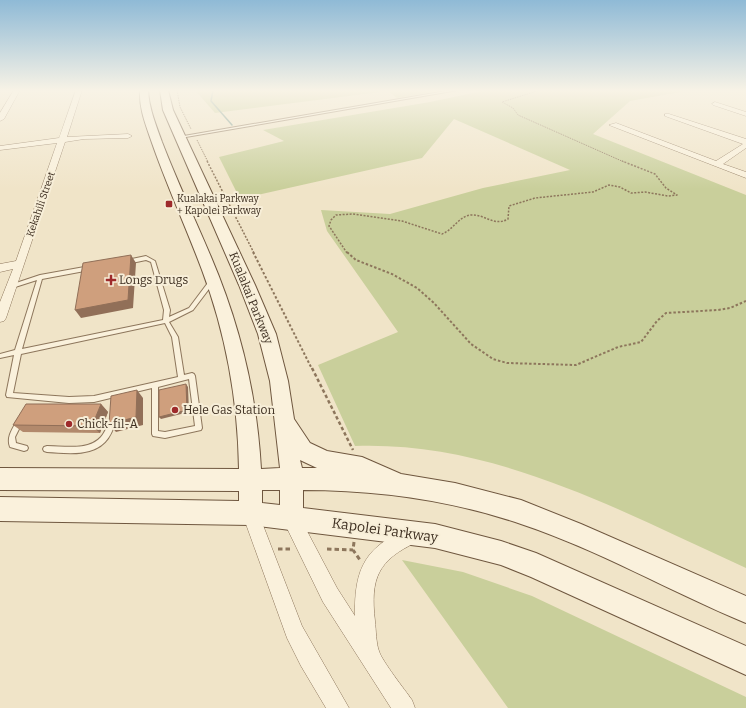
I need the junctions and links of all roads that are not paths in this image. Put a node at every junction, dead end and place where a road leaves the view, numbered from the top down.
1 (68, 123) edge
2 (150, 123) edge
3 (179, 123) edge
4 (263, 123) edge
5 (691, 123) edge
6 (613, 125) dead end
7 (128, 136) dead end
8 (187, 136) junction
9 (62, 140) junction
10 (746, 142) edge
11 (746, 145) edge
12 (0, 148) edge
13 (718, 164) junction
14 (746, 175) edge
15 (123, 262) edge
16 (20, 264) junction
17 (100, 266) edge
18 (0, 268) edge
19 (40, 277) junction
20 (212, 280) junction
21 (12, 286) junction
22 (0, 318) edge
23 (166, 321) junction
24 (18, 352) junction
25 (0, 356) edge
26 (182, 379) junction
27 (155, 385) junction
28 (113, 412) edge
29 (163, 413) edge
30 (23, 415) edge
31 (155, 415) junction
32 (284, 415) junction
33 (24, 448) dead end
34 (47, 448) dead end
35 (292, 478) junction
36 (0, 479) edge
37 (251, 480) junction
38 (405, 486) junction
39 (0, 510) edge
40 (250, 513) junction
41 (291, 518) junction
42 (421, 534) junction
43 (746, 610) edge
44 (369, 654) junction
45 (746, 661) edge
46 (338, 708) edge
47 (404, 708) edge

1 - 9 street, Kekahili Street
2 - 20 main road
3 - 8 main road, Kualakai Parkway
4 - 8 lane
5 - 10 street
6 - 13 street
7 - 9 street
8 - 32 main road, Kualakai Parkway
9 - 12 street
9 - 16 street, Kekahili Street
11 - 13 street
13 - 14 street
15 - 23 lane
16 - 18 street
16 - 21 street, Kekahili Street
17 - 19 lane
19 - 21 lane
19 - 24 lane
20 - 23 lane
20 - 37 main road
21 - 22 street, Kekahili Street
23 - 24 lane
23 - 26 lane
24 - 25 lane
24 - 27 lane
26 - 27 lane
26 - 31 lane
27 - 31 lane
28 - 34 lane
29 - 31 lane
30 - 33 lane
32 - 35 main road, Kualakai Parkway
32 - 38 main road
35 - 37 main road
35 - 38 main road
35 - 41 main road, Kualakai Parkway
36 - 37 main road
37 - 40 main road
38 - 43 main road
39 - 40 main road, Kapolei Parkway
40 - 41 main road, Kapolei Parkway
40 - 46 street
41 - 42 main road, Kapolei Parkway
41 - 44 street
42 - 44 street
42 - 45 main road, Kapolei Parkway
44 - 47 street

